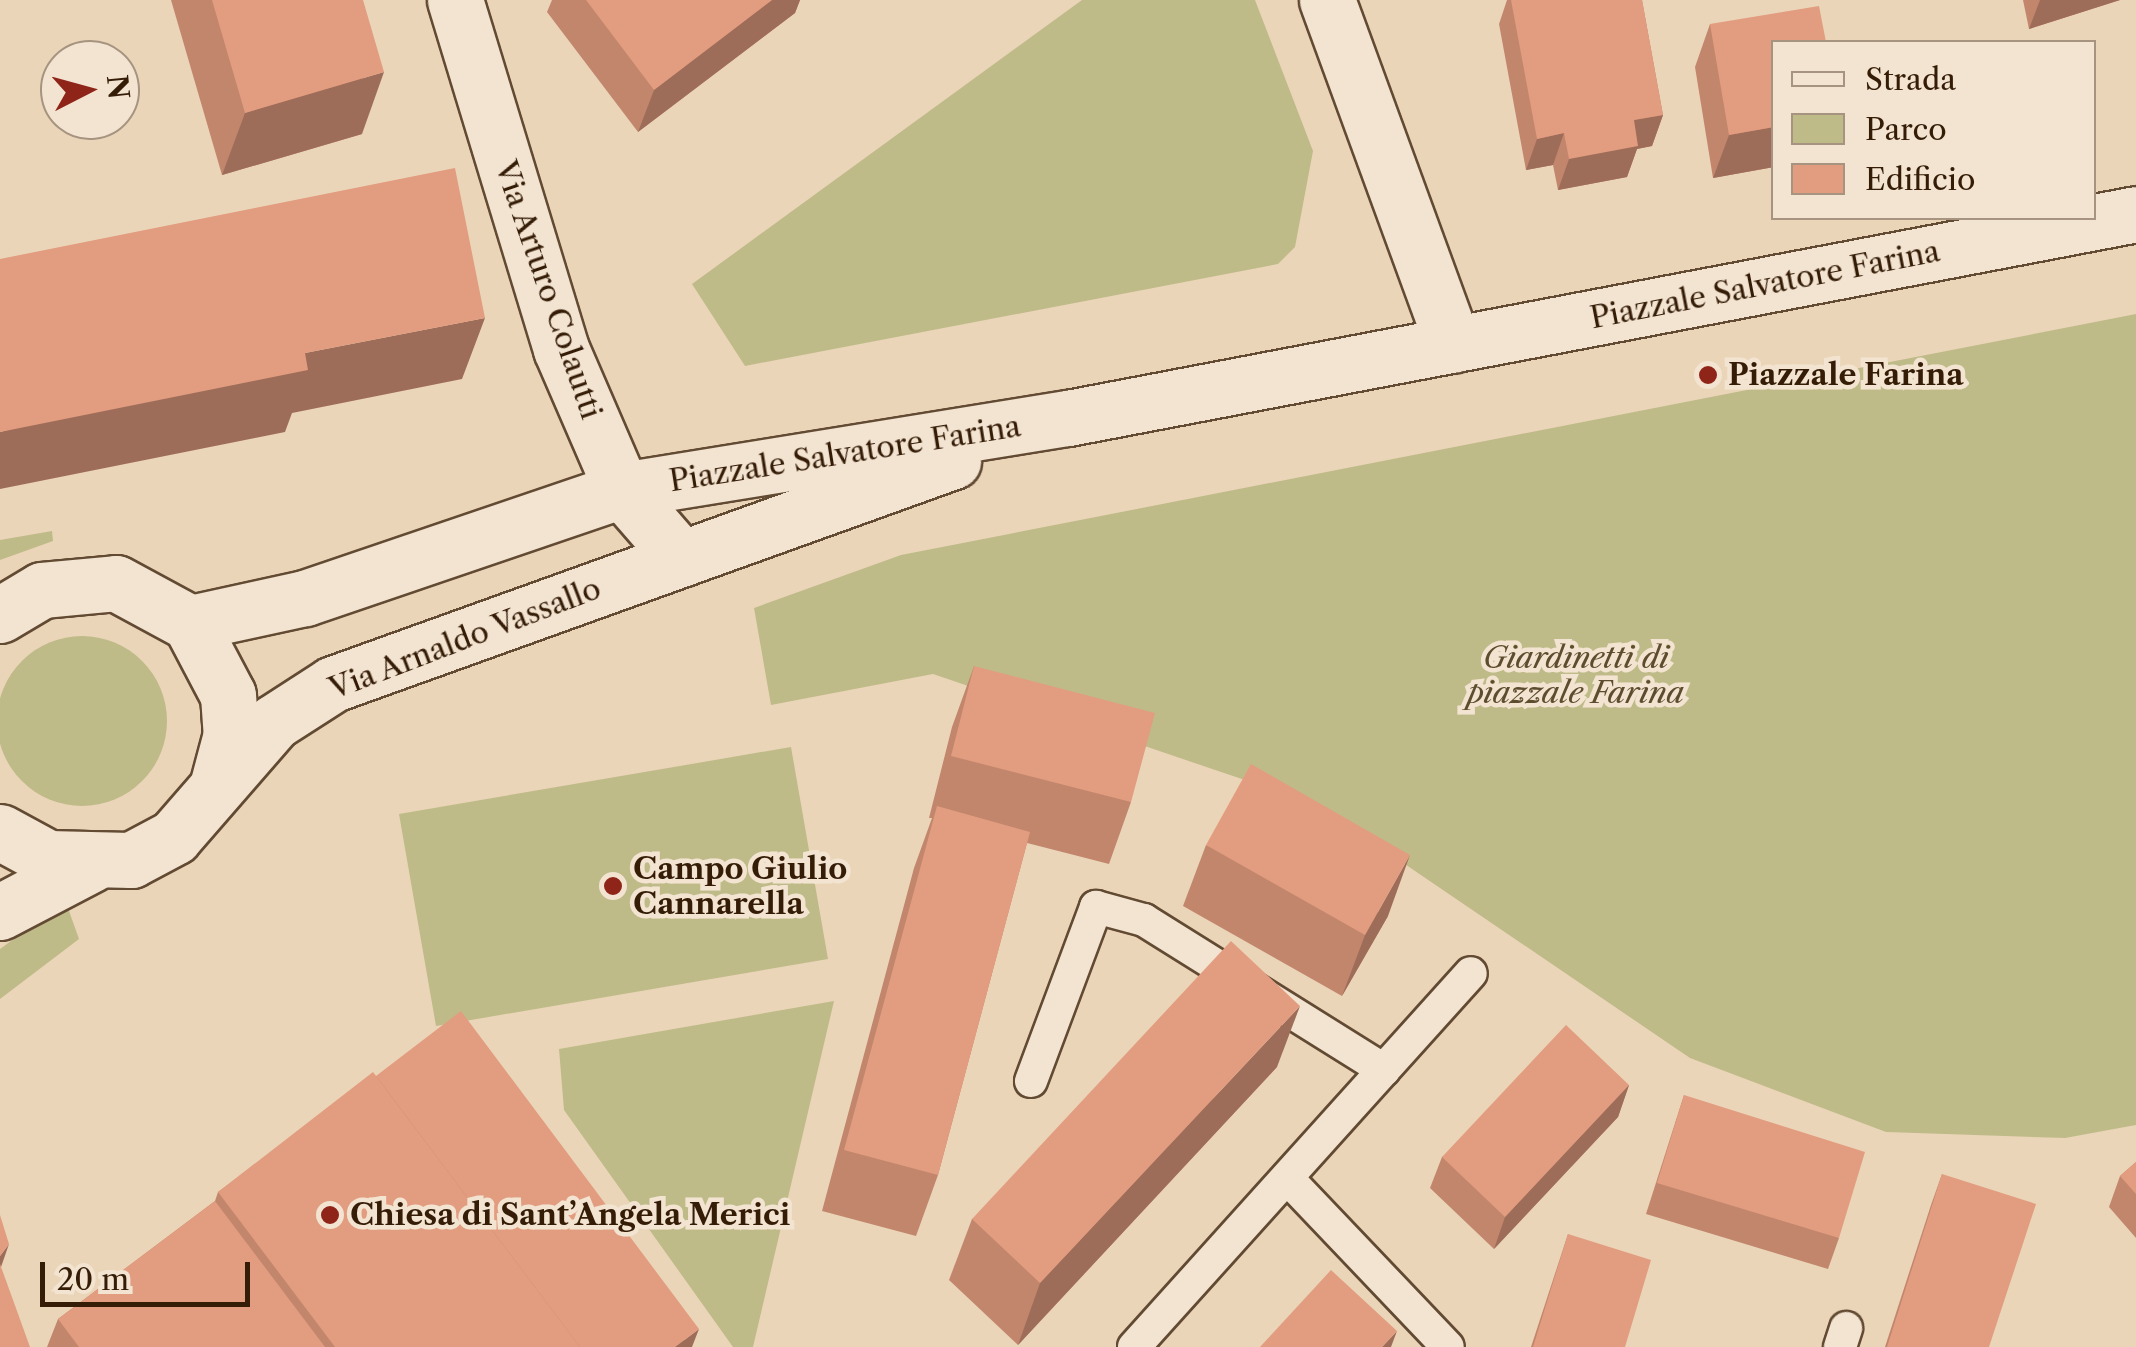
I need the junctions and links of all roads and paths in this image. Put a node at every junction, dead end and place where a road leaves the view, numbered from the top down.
1 (455, 0) edge
2 (1327, 0) edge
3 (2136, 214) edge
4 (1453, 345) junction
5 (1068, 418) junction
6 (622, 490) junction
7 (682, 559) junction
8 (3, 609) edge
9 (190, 623) junction
10 (218, 783) junction
11 (0, 832) edge
12 (90, 866) junction
13 (0, 912) edge
14 (1471, 974) dead end
15 (1384, 1070) junction
16 (1031, 1081) dead end
17 (1287, 1178) junction
18 (1134, 1347) edge
19 (1448, 1347) edge

1 - 6 street, Via Arturo Colautti
2 - 4 street
3 - 4 street, Piazzale Salvatore Farina
4 - 5 street, Piazzale Salvatore Farina
5 - 6 street, Piazzale Salvatore Farina
5 - 7 street, Piazzale Salvatore Farina
6 - 7 street, Via Arturo Colautti
6 - 9 street
7 - 10 street, Via Arnaldo Vassallo
8 - 9 street
9 - 10 street, Via Arnaldo Vassallo
10 - 12 street, Via Arnaldo Vassallo
11 - 12 street, Via Arnaldo Vassallo
12 - 13 street
14 - 15 lane
15 - 16 lane
15 - 17 lane
17 - 18 lane
17 - 19 lane

